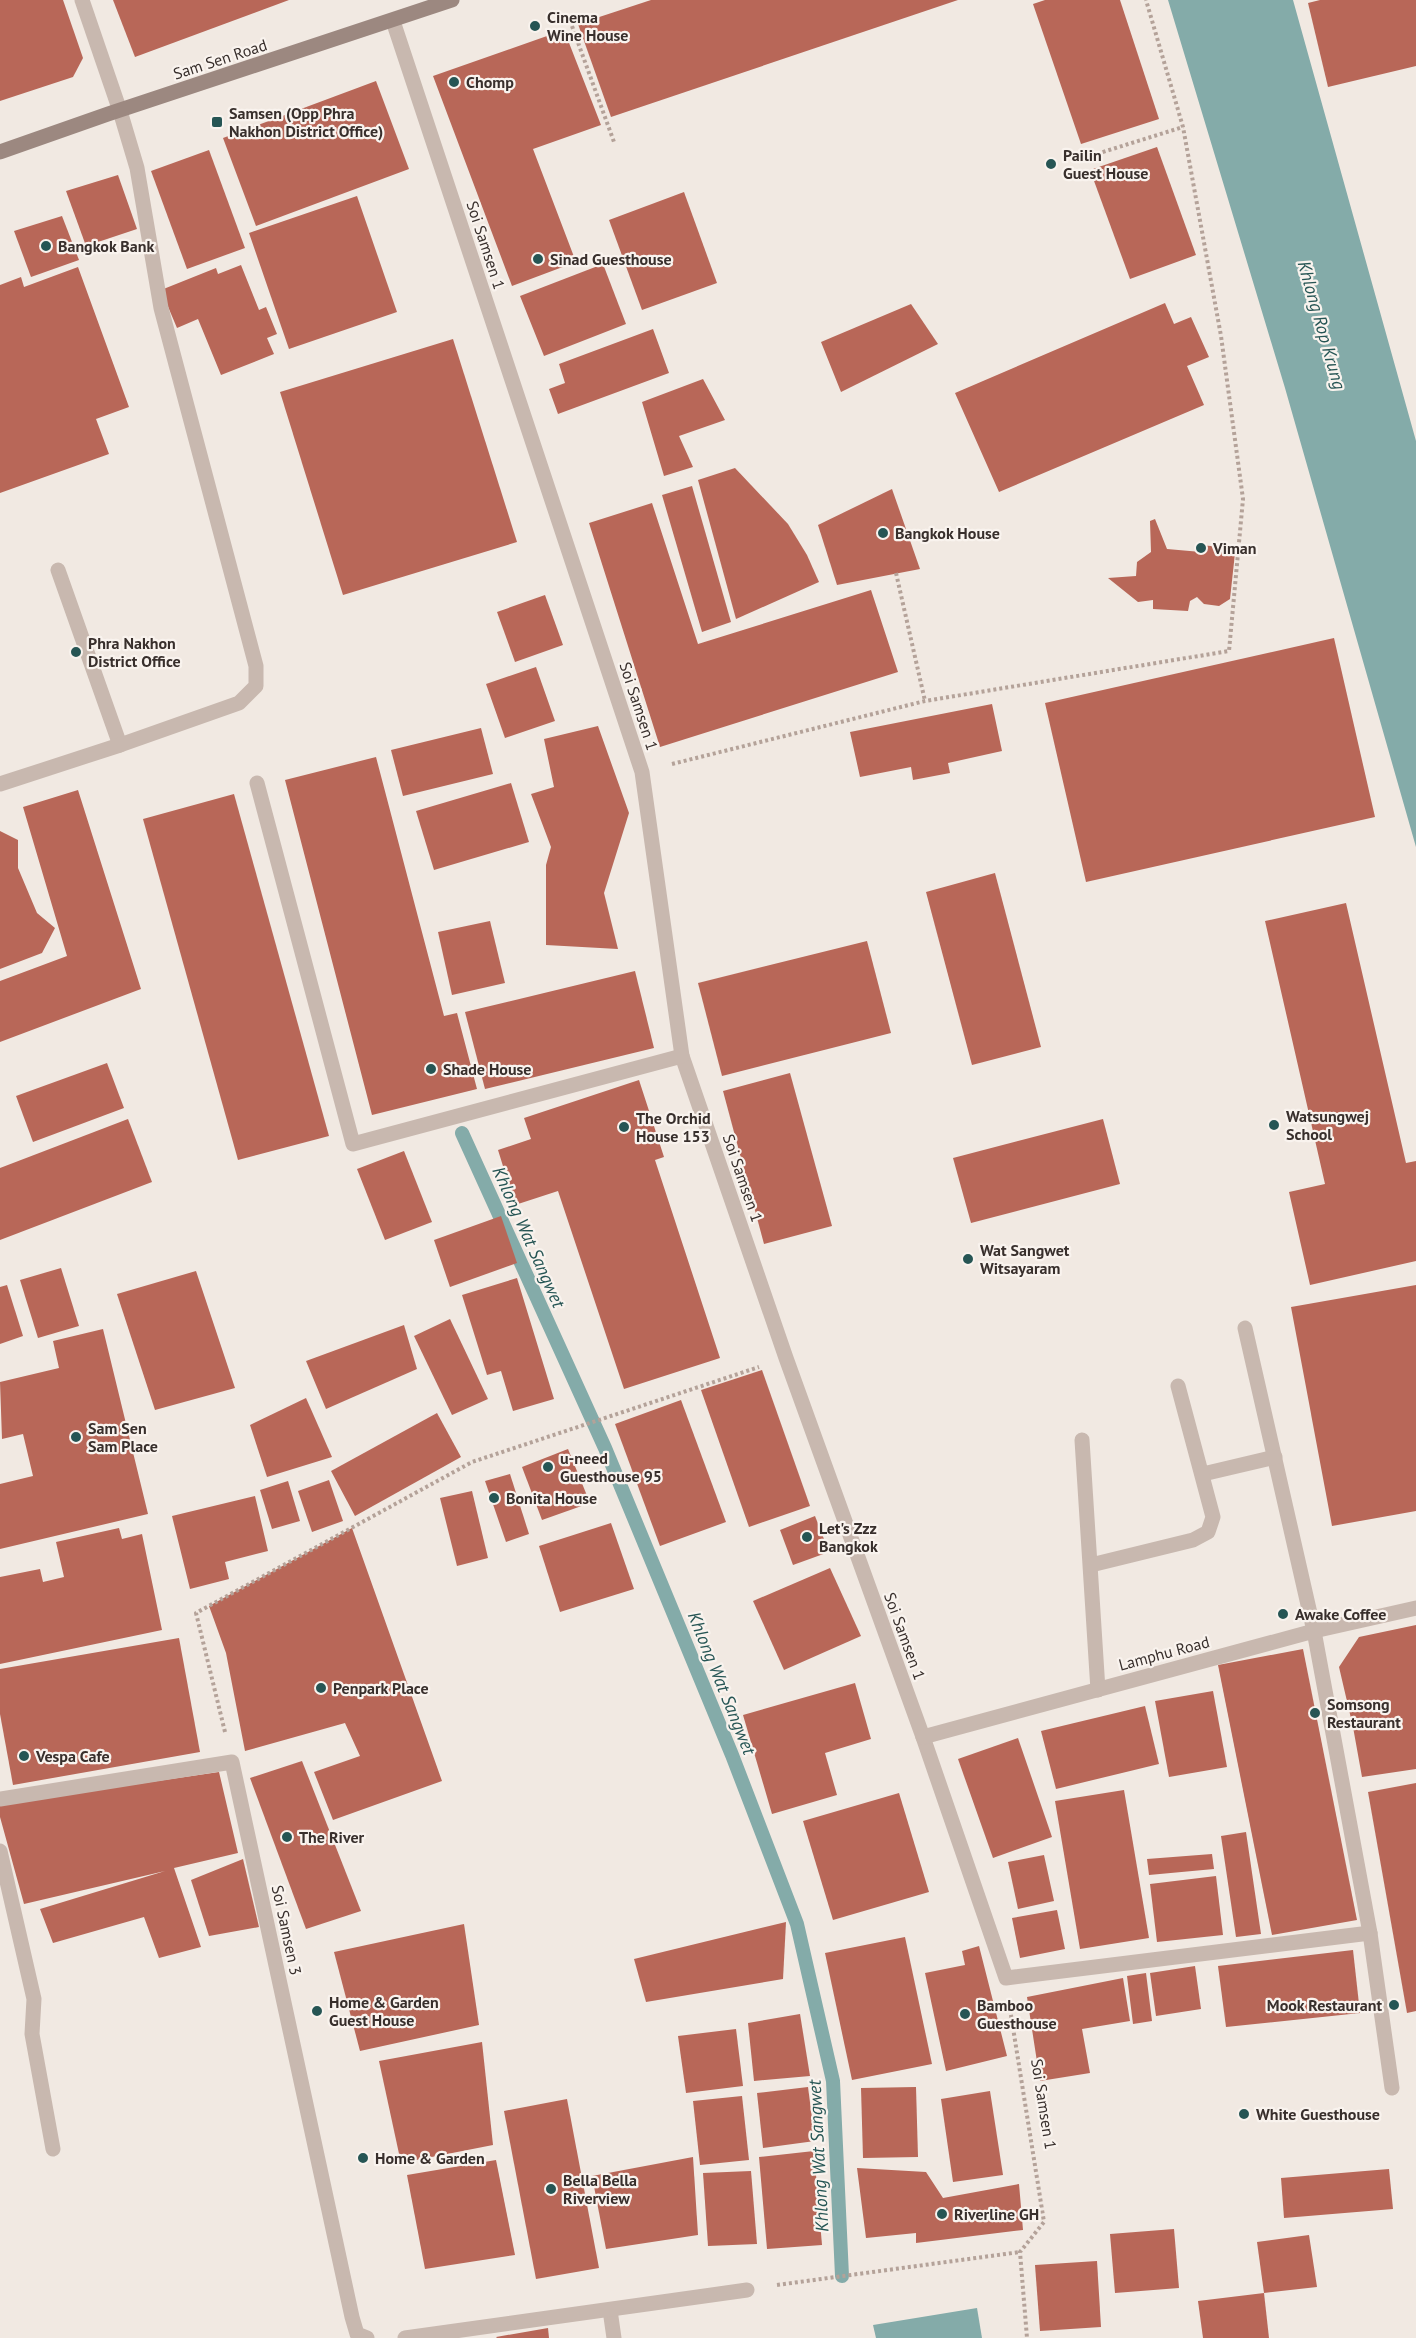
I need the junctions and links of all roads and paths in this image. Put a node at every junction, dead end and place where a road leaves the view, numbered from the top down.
1 (82, 0) edge
2 (452, 0) edge
3 (1146, 0) edge
4 (393, 21) junction
5 (572, 27) dead end
6 (120, 111) junction
7 (1183, 127) junction
8 (614, 142) dead end
9 (0, 152) edge
10 (1074, 161) dead end
11 (58, 570) dead end
12 (896, 573) dead end
13 (925, 701) junction
14 (120, 746) junction
15 (642, 772) junction
16 (257, 783) dead end
17 (0, 784) edge
18 (682, 1056) junction
19 (1245, 1328) dead end
20 (786, 1358) junction
21 (1178, 1386) dead end
22 (1082, 1440) dead end
23 (1275, 1457) junction
24 (1203, 1474) junction
25 (1090, 1565) junction
26 (1416, 1608) edge
27 (1314, 1631) junction
28 (1098, 1690) junction
29 (923, 1737) junction
30 (232, 1762) junction
31 (0, 1799) edge
32 (0, 1851) edge
33 (1370, 1933) junction
34 (1006, 1978) junction
35 (1392, 2088) dead end
36 (53, 2149) dead end
37 (1020, 2252) junction
38 (747, 2290) joint
39 (610, 2310) junction
40 (362, 2336) edge
41 (405, 2338) edge
42 (614, 2338) edge
43 (1027, 2338) edge

1 - 6 street
2 - 4 main road, Sam Sen Road
3 - 7 path
4 - 6 main road, Sam Sen Road
4 - 15 street, Soi Samsen 1
5 - 8 path
6 - 9 main road, Sam Sen Road
6 - 14 street
7 - 10 path
7 - 13 path
11 - 14 street
12 - 13 path
13 - 15 path
14 - 17 street
15 - 18 street, Soi Samsen 1
16 - 18 street
18 - 20 street, Soi Samsen 1
19 - 23 street
20 - 29 street, Soi Samsen 1
20 - 30 path
21 - 24 street
22 - 25 street
23 - 24 street
23 - 27 street
24 - 25 street
25 - 28 street
26 - 27 street, Lamphu Road
27 - 28 street, Lamphu Road
27 - 33 street
28 - 29 street, Lamphu Road
29 - 34 street, Soi Samsen 1
30 - 31 street
30 - 40 street, Soi Samsen 3
32 - 36 street
33 - 34 street
33 - 35 street
34 - 37 path, Soi Samsen 1
37 - 38 path
37 - 43 path
38 - 39 street
39 - 41 street
39 - 42 street

